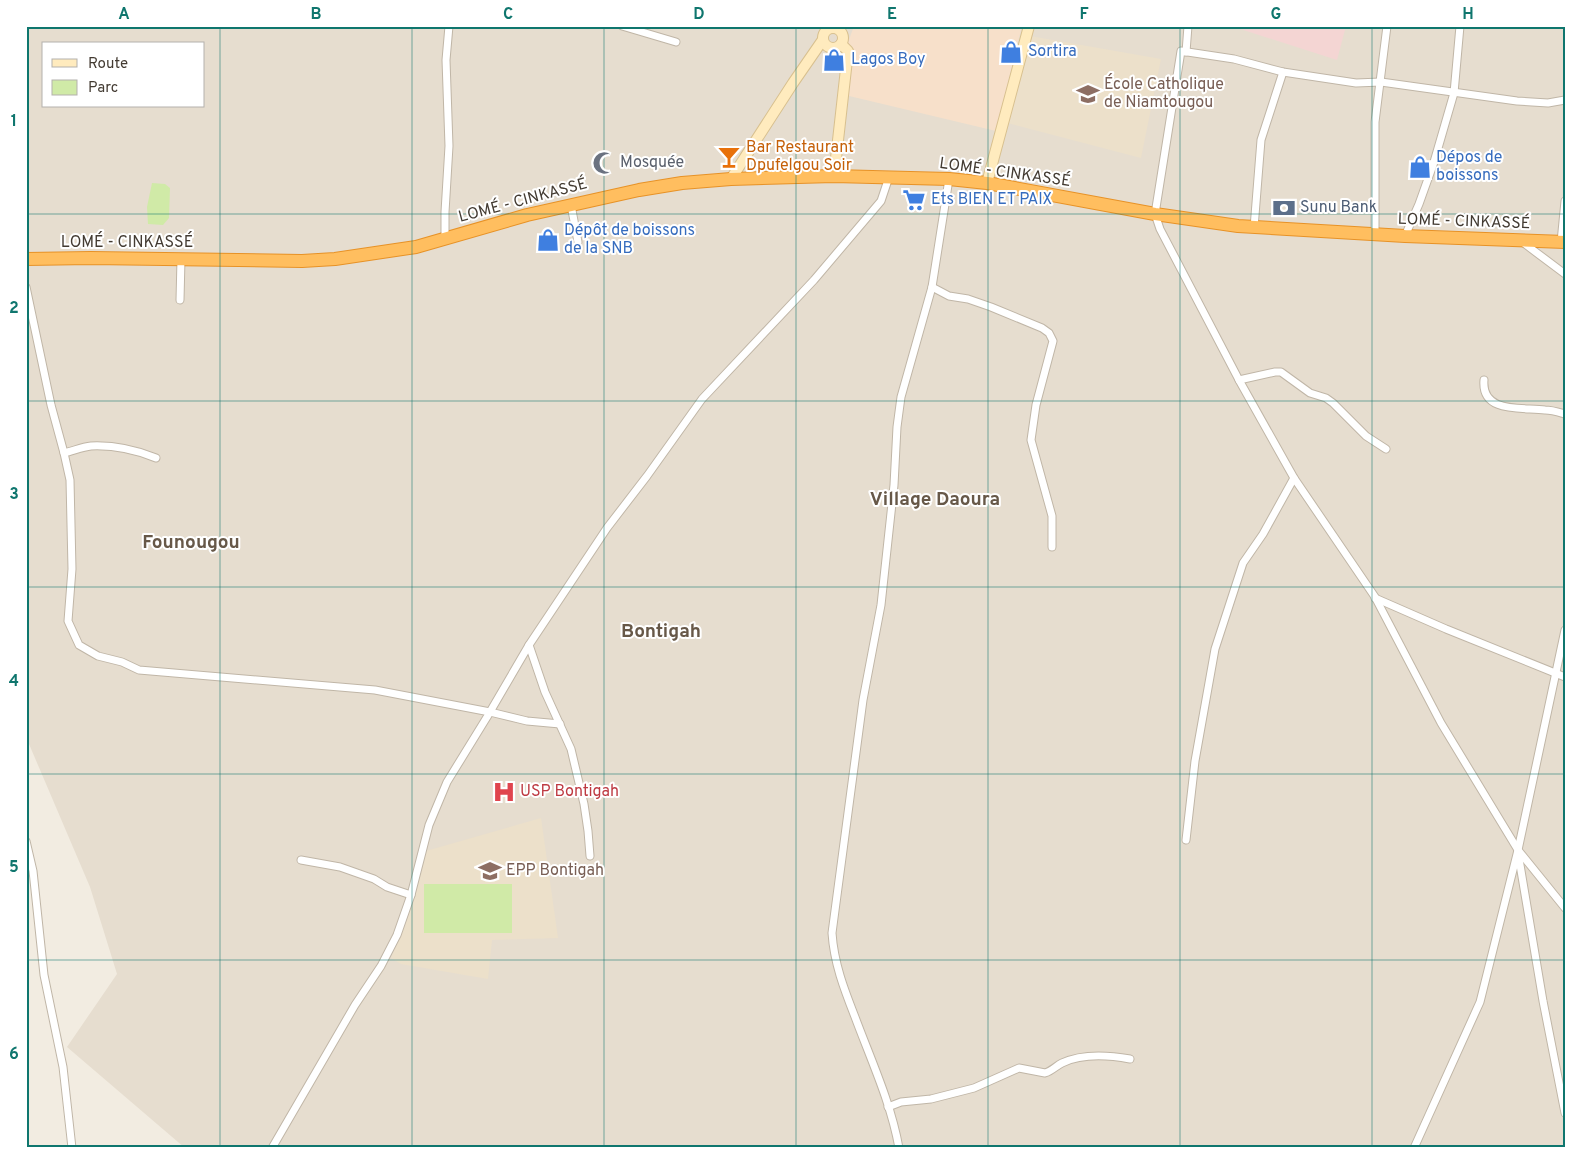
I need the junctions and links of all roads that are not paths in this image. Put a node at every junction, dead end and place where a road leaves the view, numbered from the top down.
1 (449, 26) edge
2 (622, 26) edge
3 (1029, 26) edge
4 (1188, 26) edge
5 (1387, 26) edge
6 (1460, 26) edge
7 (831, 27) edge
8 (843, 35) edge
9 (822, 41) junction
10 (676, 42) dead end
11 (1186, 52) junction
12 (1283, 72) junction
13 (1381, 82) junction
14 (1454, 92) junction
15 (1565, 100) edge
16 (834, 176) junction
17 (889, 177) junction
18 (731, 178) junction
19 (949, 179) junction
20 (986, 183) junction
21 (1565, 201) edge
22 (571, 205) junction
23 (1155, 214) junction
24 (1254, 228) junction
25 (1375, 235) junction
26 (1404, 236) junction
27 (445, 238) junction
28 (1521, 241) junction
29 (578, 242) dead end
30 (1563, 242) edge
31 (26, 259) edge
32 (181, 259) junction
33 (1565, 274) edge
34 (26, 286) edge
35 (932, 287) junction
36 (180, 300) dead end
37 (1239, 380) junction
38 (1484, 380) dead end
39 (1565, 414) edge
40 (1386, 449) dead end
41 (64, 453) junction
42 (156, 458) dead end
43 (1294, 478) junction
44 (1052, 547) dead end
45 (1375, 598) junction
46 (1565, 630) edge
47 (528, 645) junction
48 (1556, 674) junction
49 (1565, 678) edge
50 (490, 712) junction
51 (560, 724) junction
52 (1186, 840) dead end
53 (26, 841) edge
54 (1518, 850) junction
55 (590, 856) dead end
56 (301, 860) dead end
57 (411, 895) junction
58 (1565, 908) edge
59 (1130, 1059) dead end
60 (888, 1107) junction
61 (1565, 1113) edge
62 (72, 1148) edge
63 (272, 1148) edge
64 (899, 1148) edge
65 (1414, 1148) edge

1 - 27 street
2 - 10 street
3 - 20 main road
4 - 11 street
5 - 13 street
6 - 14 street
7 - 8 main road
7 - 9 main road
8 - 9 main road
8 - 16 main road
9 - 18 main road
11 - 12 street
11 - 23 street
12 - 13 street
12 - 24 street
13 - 14 street
13 - 25 street
14 - 15 street
14 - 26 street
16 - 17 highway, LOMÉ - CINKASSÉ
16 - 18 highway, LOMÉ - CINKASSÉ
17 - 19 highway, LOMÉ - CINKASSÉ
17 - 47 street
18 - 22 highway, LOMÉ - CINKASSÉ
19 - 20 highway, LOMÉ - CINKASSÉ
19 - 35 street
20 - 23 highway, LOMÉ - CINKASSÉ
21 - 30 street
22 - 27 highway, LOMÉ - CINKASSÉ
22 - 29 street
23 - 24 highway, LOMÉ - CINKASSÉ
23 - 37 street
24 - 25 highway, LOMÉ - CINKASSÉ
25 - 26 highway, LOMÉ - CINKASSÉ
26 - 28 highway, LOMÉ - CINKASSÉ
27 - 32 highway, LOMÉ - CINKASSÉ
28 - 30 highway, LOMÉ - CINKASSÉ
28 - 33 street
31 - 32 highway, LOMÉ - CINKASSÉ
32 - 36 street
34 - 41 street
35 - 44 street
35 - 60 street
37 - 40 street
37 - 43 street
38 - 39 street
41 - 42 street
41 - 50 street
43 - 45 street
43 - 52 street
45 - 48 street
45 - 54 street
46 - 48 street
47 - 50 street
47 - 51 street
48 - 49 street
48 - 54 street
50 - 51 street
50 - 57 street
51 - 55 street
53 - 62 street
54 - 58 street
54 - 61 street
54 - 65 street
56 - 57 street
57 - 63 street
59 - 60 street
60 - 64 street

